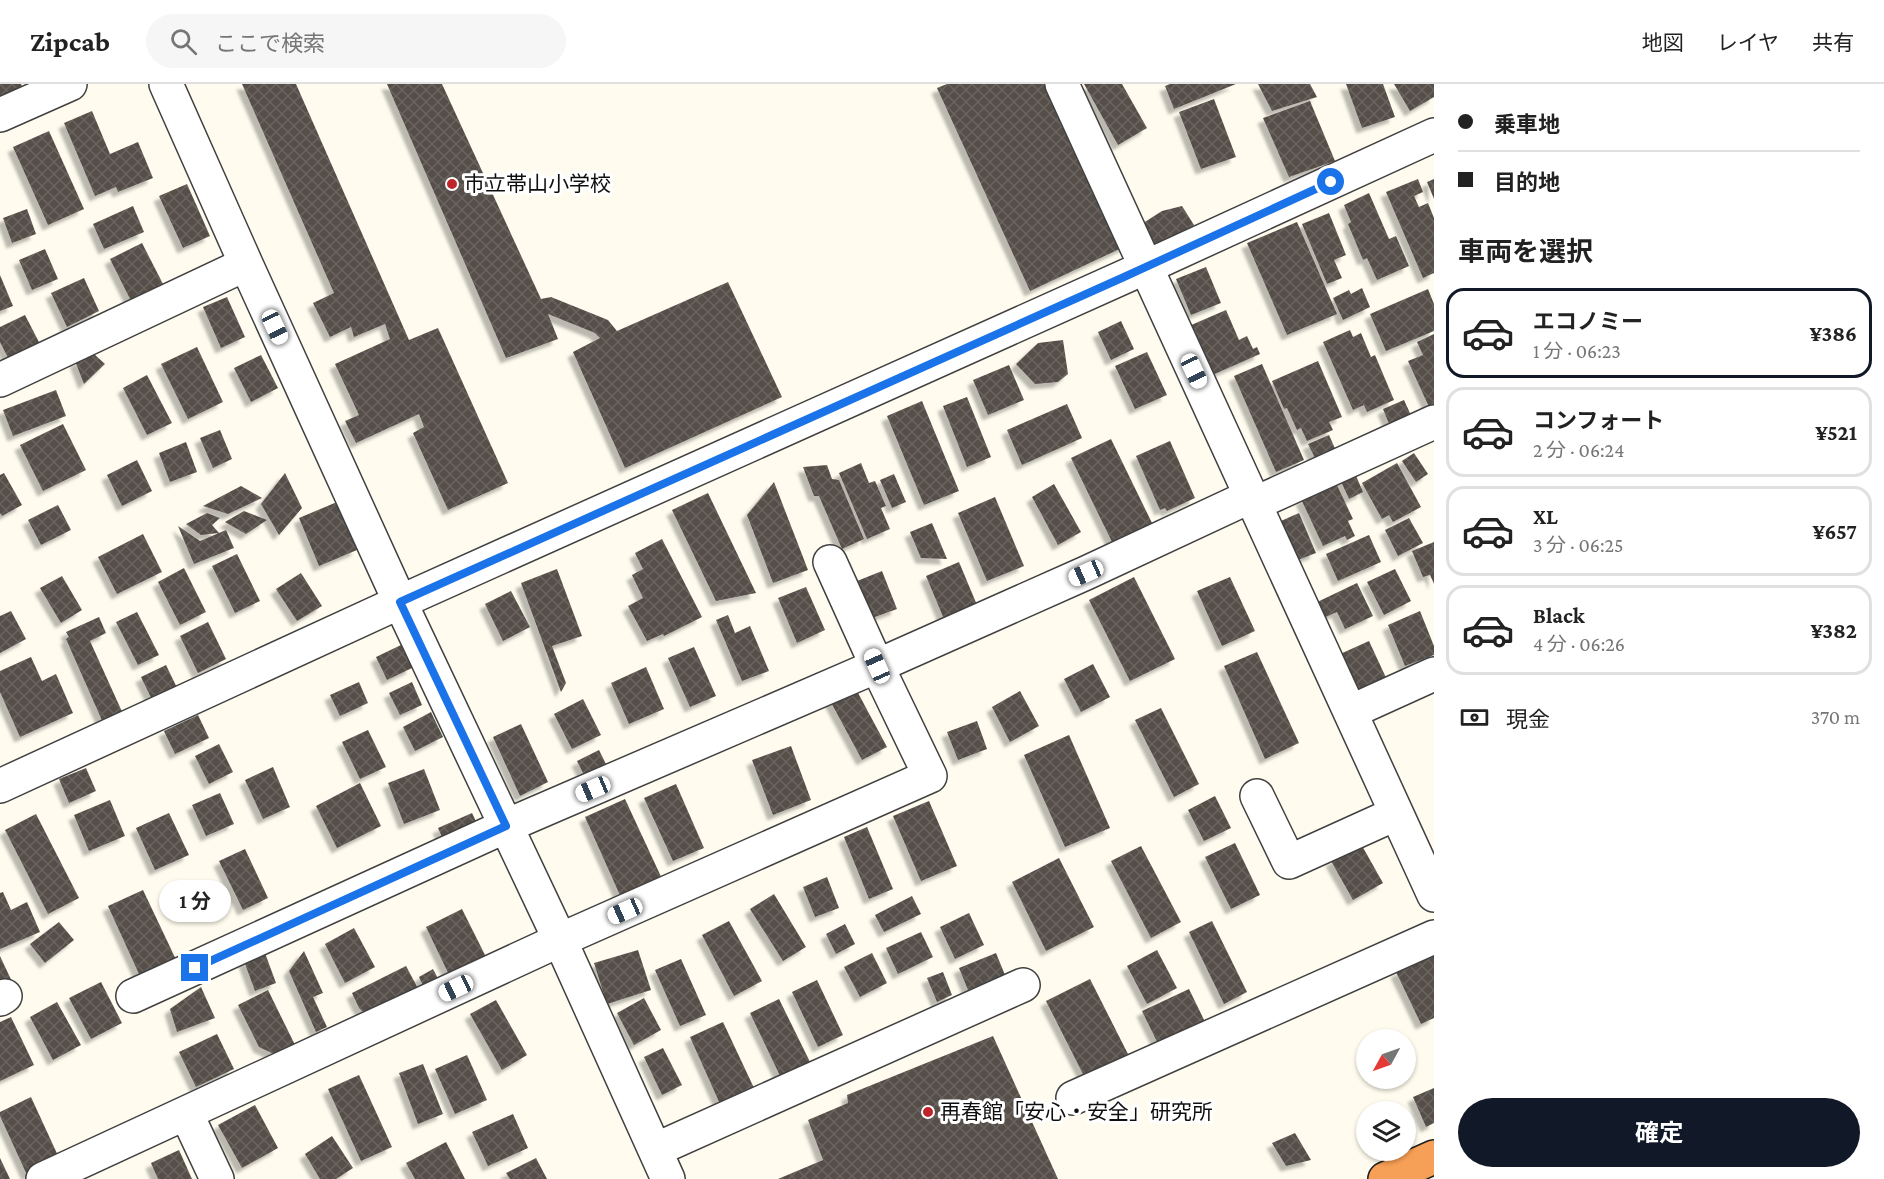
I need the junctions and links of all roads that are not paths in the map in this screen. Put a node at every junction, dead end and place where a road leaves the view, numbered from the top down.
1 (70, 84) edge
2 (166, 84) edge
3 (1062, 84) edge
4 (0, 114) edge
5 (1434, 135) edge
6 (246, 264) junction
7 (1146, 267) junction
8 (0, 380) edge
9 (1434, 422) edge
10 (1252, 500) junction
11 (830, 562) dead end
12 (400, 602) junction
13 (877, 666) junction
14 (1434, 674) edge
15 (1350, 712) junction
16 (0, 786) edge
17 (1257, 796) dead end
18 (1395, 814) junction
19 (506, 826) junction
20 (1434, 895) edge
21 (1434, 937) edge
22 (560, 940) junction
23 (1023, 985) dead end
24 (133, 996) dead end
25 (1073, 1098) dead end
26 (186, 1113) junction
27 (1434, 1157) edge
28 (662, 1165) edge
29 (43, 1179) edge
30 (217, 1179) edge
31 (1385, 1179) edge

1 - 4 street
2 - 6 street
3 - 7 street
5 - 7 street
6 - 8 street
6 - 12 street
7 - 10 street
7 - 12 street
9 - 10 street
10 - 13 street
10 - 15 street
11 - 13 street
12 - 16 street
12 - 19 street
13 - 19 street
13 - 22 street
14 - 15 street
15 - 18 street
17 - 18 street
18 - 20 street
19 - 22 street
19 - 24 street
21 - 25 street
22 - 26 street
22 - 28 street
23 - 28 street
26 - 29 street
26 - 30 street
27 - 31 highway

